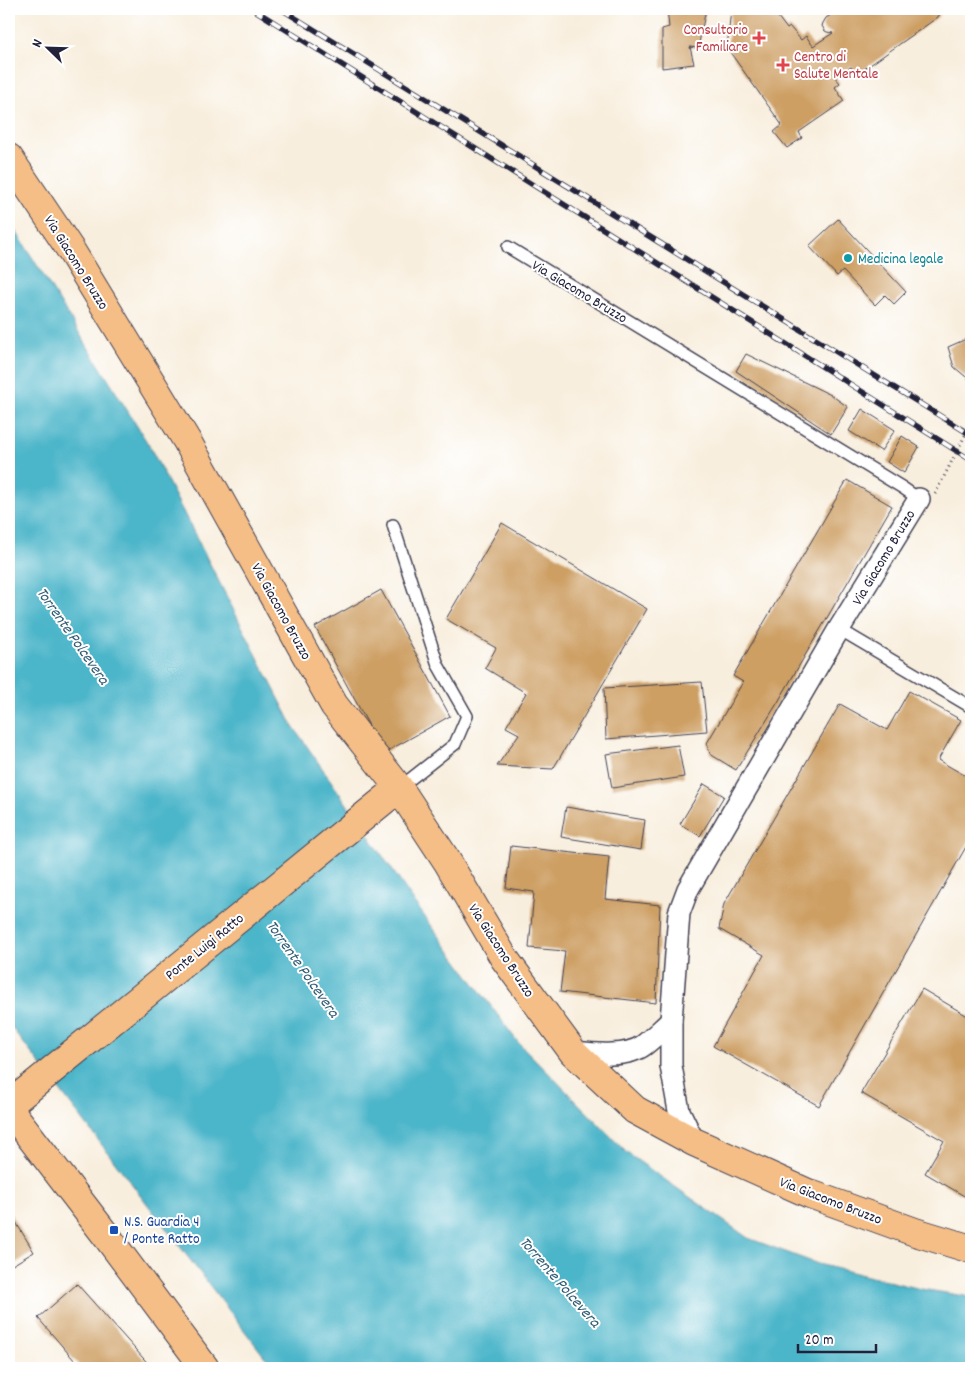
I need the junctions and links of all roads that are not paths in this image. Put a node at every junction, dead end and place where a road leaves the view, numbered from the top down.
1 (9, 158) edge
2 (508, 247) dead end
3 (927, 497) joint
4 (393, 525) dead end
5 (840, 629) junction
6 (971, 707) edge
7 (399, 788) junction
8 (671, 1022) junction
9 (573, 1052) junction
10 (9, 1105) edge
11 (9, 1109) edge
12 (694, 1142) junction
13 (971, 1249) edge
14 (205, 1368) edge

1 - 7 main road, Via Giacomo Bruzzo
2 - 3 lane, Via Giacomo Bruzzo
3 - 5 street, Via Giacomo Bruzzo
4 - 7 lane
5 - 6 lane
5 - 8 street, Via Giacomo Bruzzo
7 - 9 main road, Via Giacomo Bruzzo
7 - 10 main road, Ponte Luigi Ratto
8 - 9 street
8 - 12 street, Via Giacomo Bruzzo
9 - 12 main road, Via Giacomo Bruzzo
11 - 14 main road
12 - 13 main road, Via Giacomo Bruzzo

